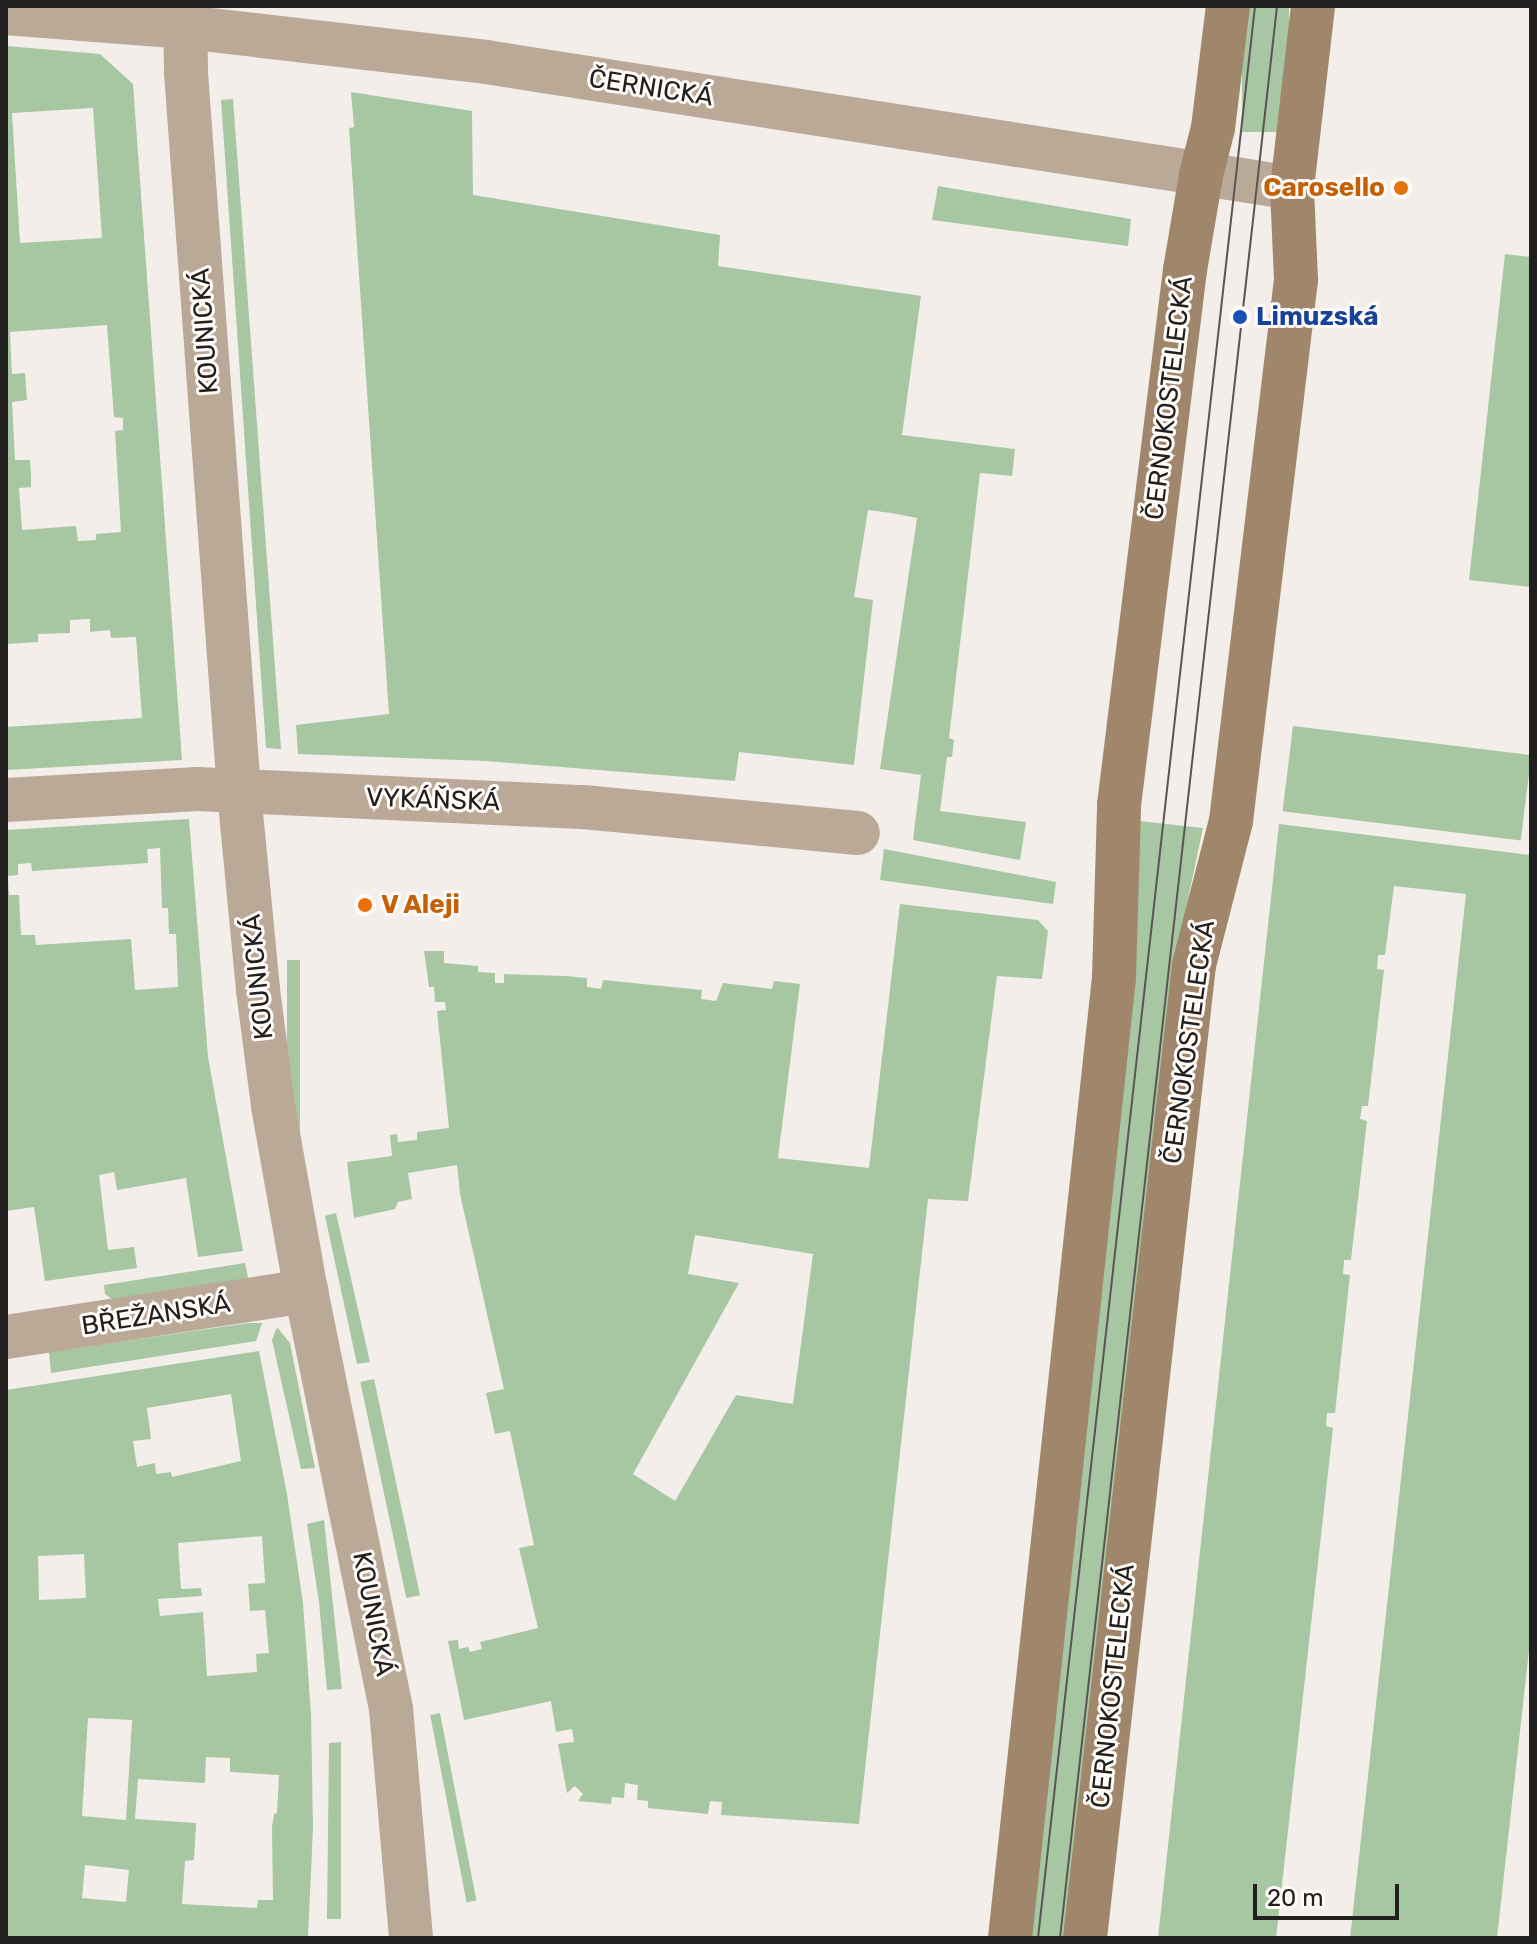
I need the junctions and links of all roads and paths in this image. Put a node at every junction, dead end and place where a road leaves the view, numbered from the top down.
1 (1228, 6) edge
2 (1313, 6) edge
3 (6, 13) edge
4 (185, 16) edge
5 (1201, 175) junction
6 (1292, 188) junction
7 (239, 792) junction
8 (6, 800) edge
9 (858, 833) dead end
10 (306, 1291) junction
11 (6, 1337) edge
12 (411, 1938) edge
13 (1010, 1938) edge
14 (1085, 1938) edge

1 - 5 main road, ČERNOKOSTELECKÁ
2 - 6 main road, ČERNOKOSTELECKÁ
3 - 4 street, ČERNICKÁ
4 - 5 street, ČERNICKÁ
4 - 7 street, KOUNICKÁ
5 - 6 street, ČERNICKÁ
5 - 13 main road, ČERNOKOSTELECKÁ
6 - 14 main road, ČERNOKOSTELECKÁ
7 - 8 street, VYKÁŇSKÁ
7 - 9 street, VYKÁŇSKÁ
7 - 10 street, KOUNICKÁ
10 - 11 street, BŘEŽANSKÁ
10 - 12 street, KOUNICKÁ

